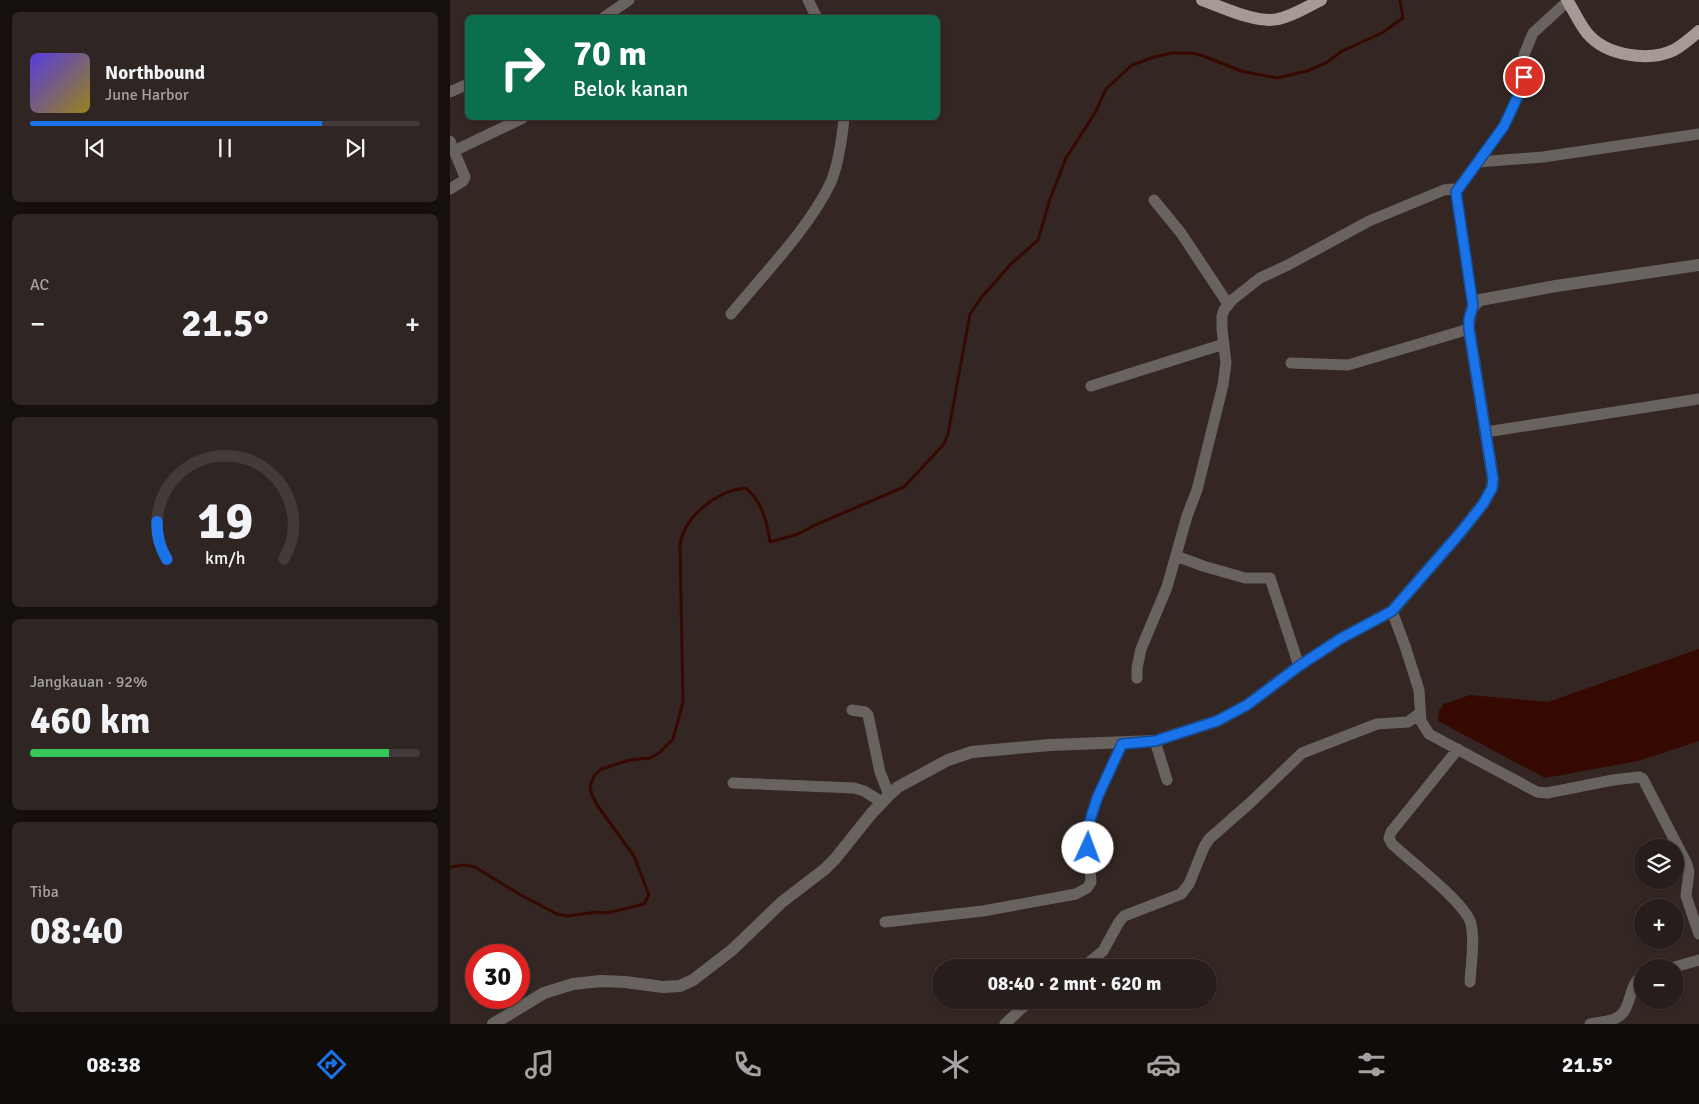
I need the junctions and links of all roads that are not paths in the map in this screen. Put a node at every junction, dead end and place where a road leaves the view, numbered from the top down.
1 (629, 0) edge
2 (808, 0) edge
3 (1202, 0) edge
4 (1321, 0) edge
5 (1568, 1) edge
6 (607, 15) edge
7 (816, 15) edge
8 (1699, 31) edge
9 (465, 85) edge
10 (450, 92) edge
11 (517, 120) edge
12 (844, 120) edge
13 (1699, 134) edge
14 (452, 146) edge
15 (1478, 162) junction
16 (450, 189) edge
17 (1456, 192) junction
18 (1154, 200) dead end
19 (1699, 265) edge
20 (1228, 304) junction
21 (1473, 306) junction
22 (731, 314) dead end
23 (1469, 329) junction
24 (1224, 344) junction
25 (1291, 364) dead end
26 (1091, 386) dead end
27 (1699, 399) edge
28 (1486, 432) junction
29 (1176, 556) junction
30 (1392, 611) junction
31 (1299, 666) junction
32 (1137, 678) dead end
33 (852, 710) dead end
34 (1420, 713) junction
35 (1155, 741) junction
36 (1122, 744) junction
37 (1458, 749) junction
38 (1167, 780) dead end
39 (733, 783) dead end
40 (886, 798) junction
41 (1695, 916) edge
42 (885, 922) dead end
43 (1699, 934) edge
44 (1093, 959) edge
45 (1699, 960) edge
46 (1684, 964) edge
47 (1470, 982) dead end
48 (1634, 986) edge
49 (1022, 1009) edge
50 (499, 1022) edge
51 (1005, 1024) edge
52 (1590, 1024) edge

1 - 6 street
2 - 7 street
3 - 4 main road
5 - 8 main road
5 - 15 street
9 - 10 street
11 - 14 street
12 - 22 street
13 - 15 street
14 - 16 street
15 - 17 street
17 - 20 street
17 - 21 street
18 - 20 street
19 - 21 street
20 - 24 street
21 - 23 street
23 - 25 street
23 - 28 street
24 - 26 street
24 - 29 street
27 - 28 street
28 - 30 street
29 - 31 street
29 - 32 street
30 - 31 street
30 - 34 street
31 - 35 street
33 - 40 street
34 - 37 street
34 - 44 street
35 - 36 street
35 - 38 street
36 - 40 street
36 - 42 street
37 - 41 street
37 - 47 street
39 - 40 street
40 - 50 street
41 - 43 street
45 - 46 street
48 - 52 street
49 - 51 street

